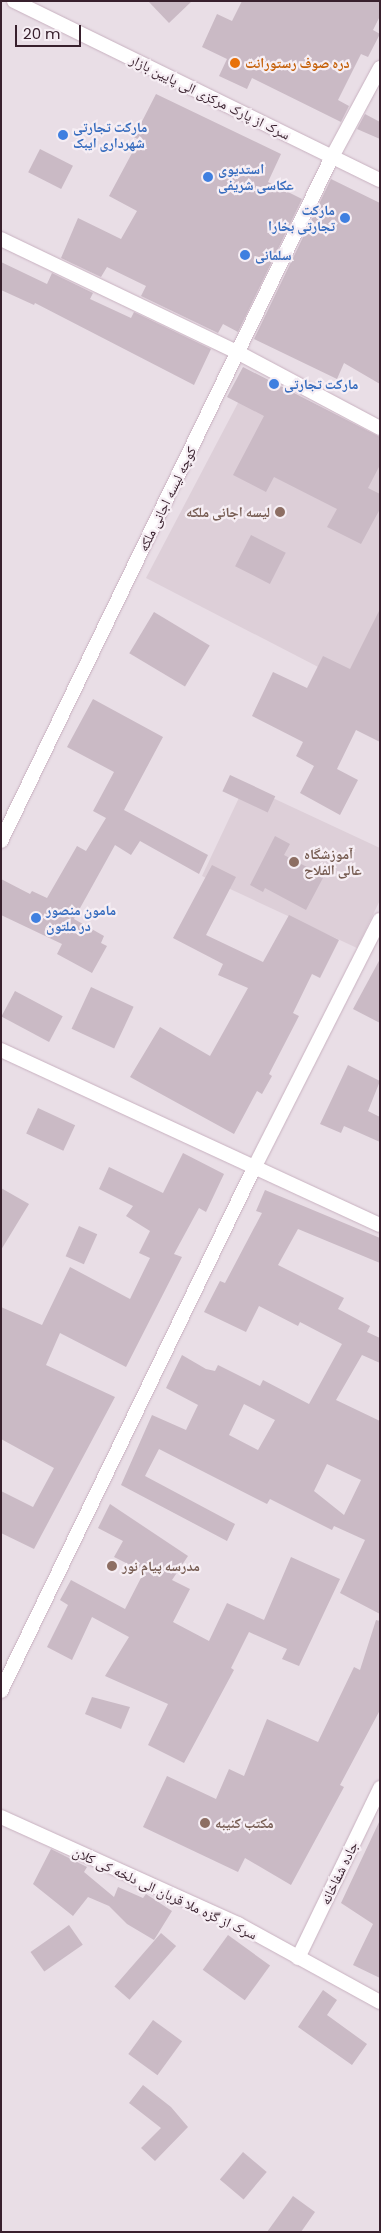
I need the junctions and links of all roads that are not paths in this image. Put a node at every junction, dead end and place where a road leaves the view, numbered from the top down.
1 (14, 1) edge
2 (380, 68) edge
3 (332, 157) junction
4 (380, 180) edge
5 (1, 239) edge
6 (237, 352) junction
7 (380, 428) edge
8 (1, 841) edge
9 (380, 920) edge
10 (1, 1050) edge
11 (255, 1166) junction
12 (380, 1225) edge
13 (1, 1691) edge
14 (380, 1788) edge
15 (1, 1818) edge
16 (298, 1958) junction
17 (380, 2002) edge

1 - 3 street, سرک از پارک مرکزی الی پایین بازار
2 - 3 street, کوچه لیسه اجانی ملکه
3 - 4 street, سرک از پارک مرکزی الی پایین بازار
3 - 6 street, کوچه لیسه اجانی ملکه
5 - 6 street
6 - 7 street
6 - 8 street, کوچه لیسه اجانی ملکه
9 - 11 street
10 - 11 street
11 - 12 street
11 - 13 street
14 - 16 street, جاده شفاخانه
15 - 16 street, سرک از گزه ملا قربان الی دلخه کی کلان
16 - 17 street, سرک از گزه ملا قربان الی دلخه کی کلان

